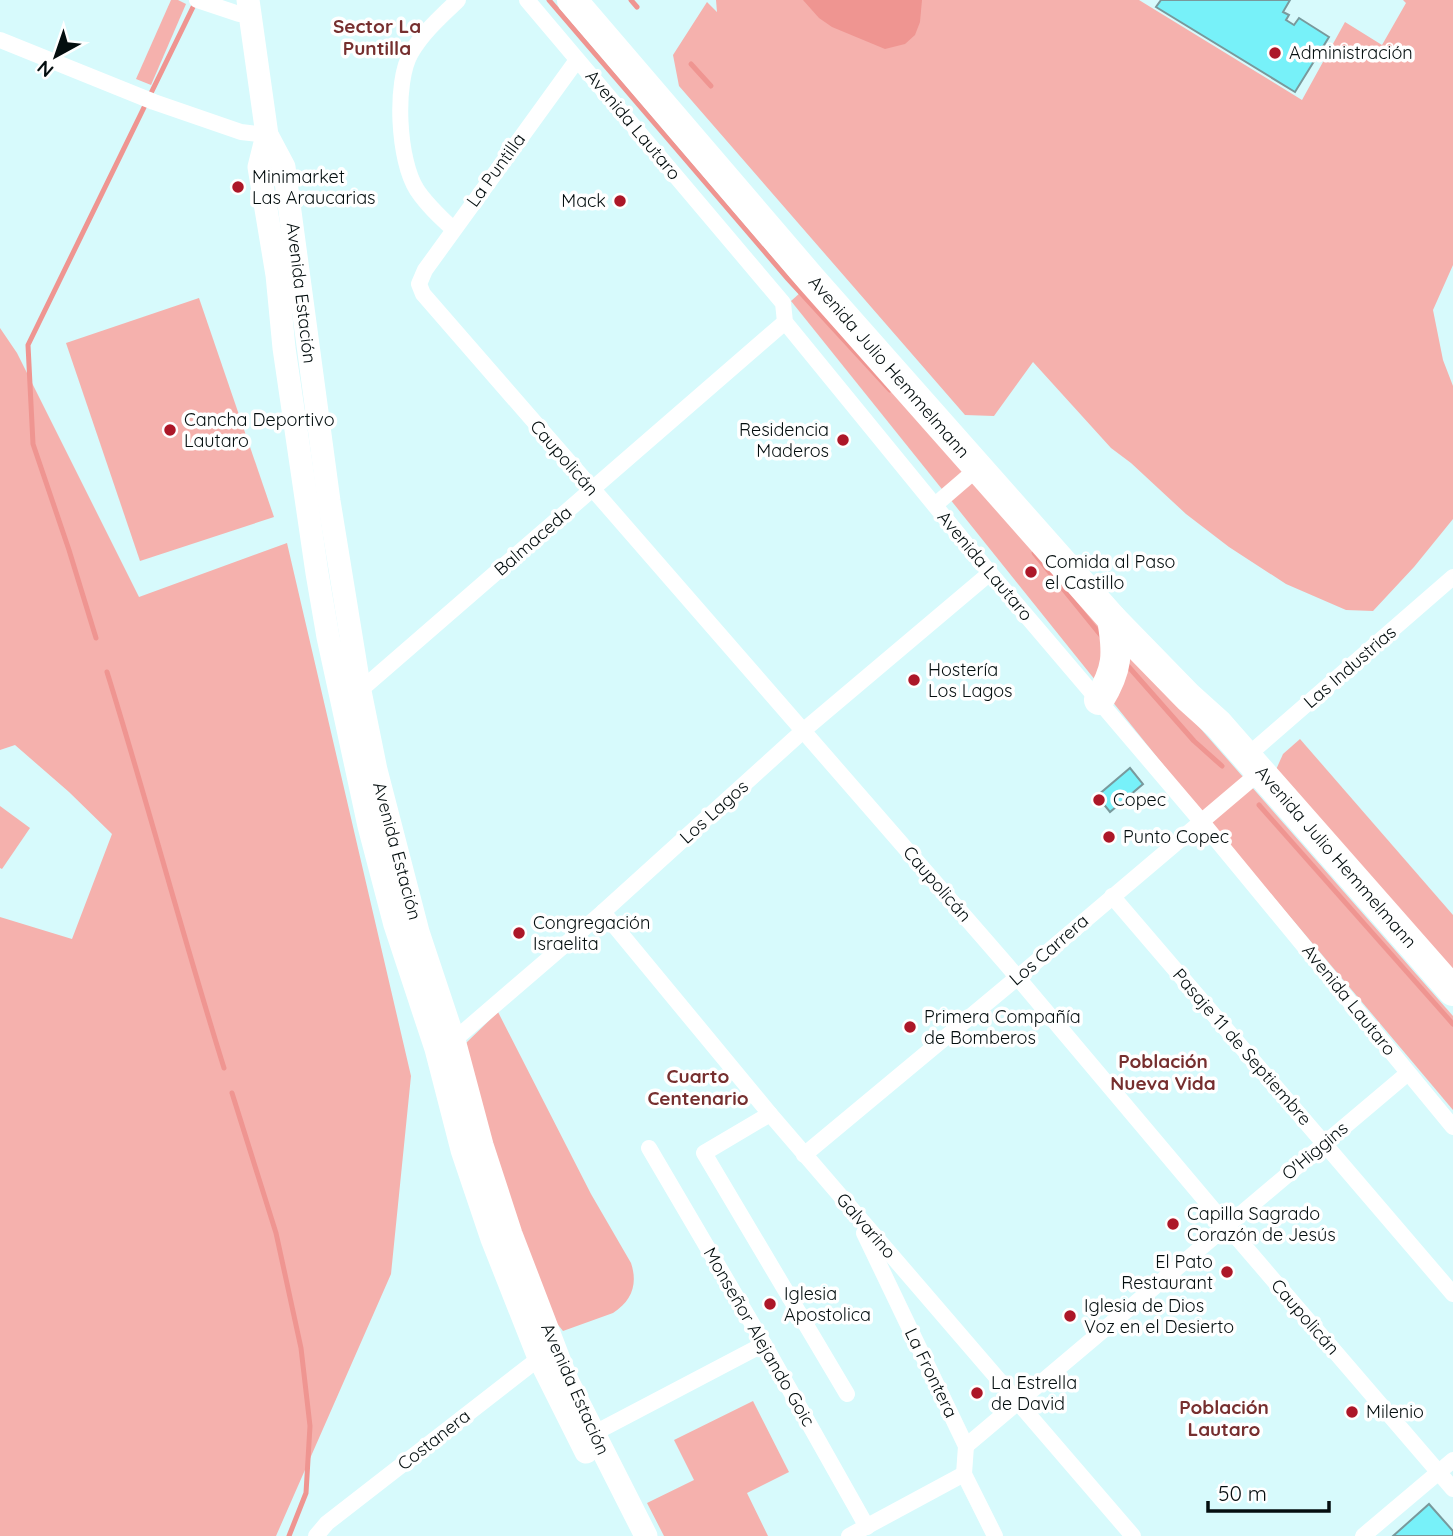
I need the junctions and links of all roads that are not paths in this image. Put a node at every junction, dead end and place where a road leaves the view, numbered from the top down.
1 (457, 0) edge
2 (527, 0) edge
3 (572, 0) edge
4 (594, 0) edge
5 (200, 1) edge
6 (249, 7) edge
7 (0, 40) edge
8 (577, 60) junction
9 (267, 135) junction
10 (453, 229) junction
11 (419, 284) joint
12 (785, 322) junction
13 (978, 468) junction
14 (592, 490) junction
15 (935, 505) junction
16 (990, 573) junction
17 (1453, 577) edge
18 (1112, 619) junction
19 (351, 698) junction
20 (1098, 700) junction
21 (1218, 724) junction
22 (804, 730) junction
23 (1254, 764) junction
24 (1201, 821) junction
25 (1112, 896) junction
26 (603, 912) junction
27 (1018, 978) junction
28 (1453, 991) edge
29 (445, 1044) junction
30 (1408, 1073) junction
31 (770, 1114) junction
32 (1453, 1127) edge
33 (1324, 1144) junction
34 (649, 1148) dead end
35 (804, 1155) junction
36 (854, 1213) junction
37 (1227, 1226) junction
38 (1453, 1294) edge
39 (764, 1344) junction
40 (547, 1354) junction
41 (847, 1394) dead end
42 (1018, 1402) junction
43 (587, 1437) junction
44 (966, 1446) junction
45 (1453, 1460) edge
46 (1438, 1472) junction
47 (964, 1474) junction
48 (1453, 1489) edge
49 (867, 1527) junction
50 (333, 1530) edge
51 (316, 1536) edge
52 (629, 1536) edge
53 (646, 1536) edge
54 (849, 1536) edge
55 (995, 1536) edge
56 (1132, 1536) edge
57 (1363, 1536) edge

1 - 10 street
2 - 8 street, Avenida Lautaro
3 - 13 highway, Avenida Julio Hemmelmann
4 - 21 highway, Avenida Julio Hemmelmann
5 - 6 street
6 - 9 street, Avenida Estación
7 - 9 street
8 - 10 street, La Puntilla
8 - 12 street, Avenida Lautaro
9 - 19 street, Avenida Estación
10 - 11 street, La Puntilla
11 - 14 street, Caupolicán
12 - 14 street, Balmaceda
12 - 15 street, Avenida Lautaro
13 - 15 street
13 - 18 highway, Avenida Julio Hemmelmann
14 - 19 street, Balmaceda
14 - 22 street, Caupolicán
15 - 16 street, Avenida Lautaro
16 - 20 street, Avenida Lautaro
16 - 22 street, Los Lagos
17 - 23 street, Las Industrias
18 - 20 highway
18 - 21 highway, Avenida Julio Hemmelmann
19 - 29 street, Avenida Estación
20 - 24 street, Avenida Lautaro
21 - 23 highway, Avenida Julio Hemmelmann
22 - 26 street, Los Lagos
22 - 27 street, Caupolicán
23 - 24 street, Los Carrera
23 - 28 highway, Avenida Julio Hemmelmann
24 - 25 street, Los Carrera
24 - 30 street, Avenida Lautaro
25 - 27 street, Los Carrera
25 - 33 street, Pasaje 11 de Septiembre
26 - 29 street, Los Lagos
26 - 31 street, Galvarino
27 - 35 street, Los Carrera
27 - 37 street, Caupolicán
29 - 40 street, Avenida Estación
30 - 32 street, Avenida Lautaro
30 - 33 street, O'Higgins
31 - 35 street, Galvarino
31 - 41 street
33 - 37 street, O'Higgins
33 - 38 street, Pasaje 11 de Septiembre
34 - 39 street, Monseñor Alejando Goic
35 - 36 street, Galvarino
36 - 42 street, Galvarino
36 - 44 street, La Frontera
37 - 42 street, O'Higgins
37 - 46 street, Caupolicán
39 - 43 street
39 - 49 street, Monseñor Alejando Goic
40 - 43 street, Avenida Estación
40 - 50 street, Costanera
42 - 44 street, O'Higgins
42 - 56 street, Galvarino
43 - 52 street, Avenida Estación
43 - 53 street, Avenida Estación
44 - 47 street, La Frontera
45 - 46 street
46 - 48 street, Caupolicán
46 - 57 street
47 - 49 street
47 - 55 street
49 - 54 street
50 - 51 street, Costanera

